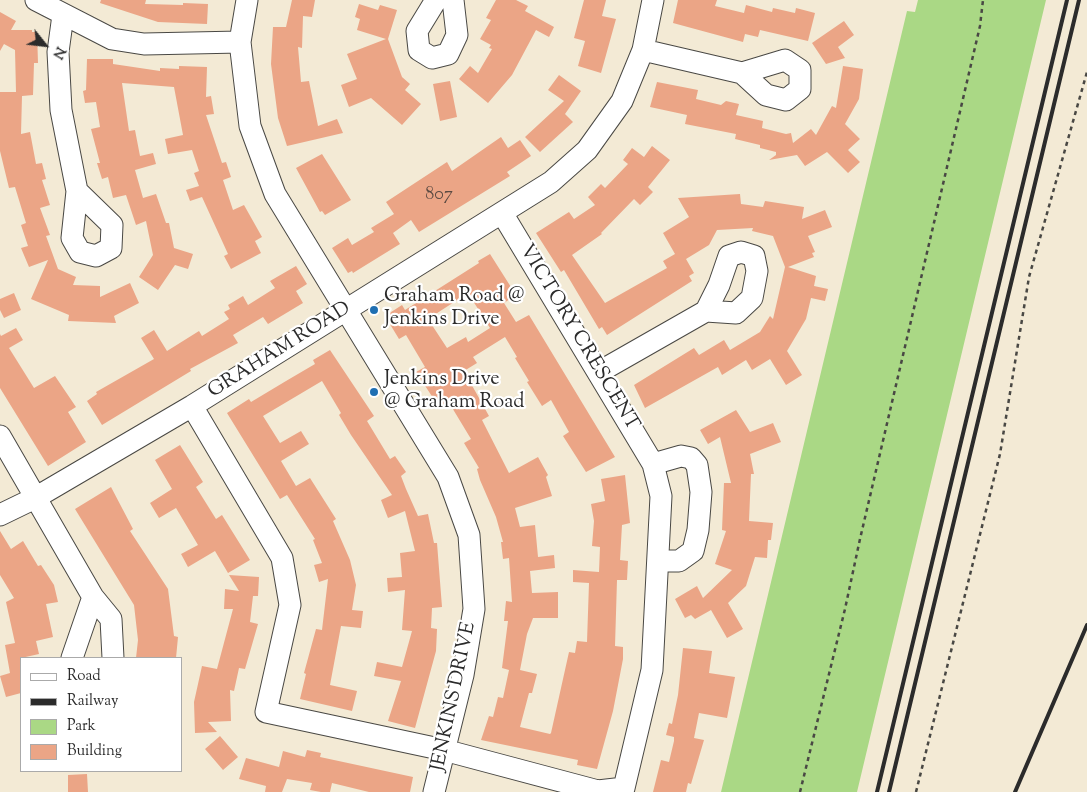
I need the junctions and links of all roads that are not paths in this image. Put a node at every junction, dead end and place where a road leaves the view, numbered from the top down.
1 (36, 0) edge
2 (247, 0) edge
3 (436, 0) edge
4 (453, 0) edge
5 (653, 0) edge
6 (63, 15) junction
7 (240, 42) junction
8 (643, 50) junction
9 (742, 73) dead end
10 (76, 191) dead end
11 (502, 213) junction
12 (347, 309) junction
13 (706, 311) dead end
14 (599, 372) junction
15 (192, 406) junction
16 (0, 436) edge
17 (653, 464) junction
18 (35, 498) junction
19 (0, 515) edge
20 (659, 561) junction
21 (93, 597) junction
22 (72, 657) edge
23 (113, 657) edge
24 (444, 750) junction
25 (625, 790) edge
26 (598, 791) edge
27 (434, 792) edge

1 - 6 street
2 - 7 street, JENKINS DRIVE
3 - 4 street
5 - 8 street, GRAHAM ROAD
6 - 7 street
6 - 10 street
7 - 12 street, JENKINS DRIVE
8 - 9 street
8 - 11 street, GRAHAM ROAD
11 - 12 street, GRAHAM ROAD
11 - 14 street, VICTORY CRESCENT
12 - 15 street, GRAHAM ROAD
12 - 24 street, JENKINS DRIVE
13 - 14 street
14 - 17 street, VICTORY CRESCENT
15 - 18 street, GRAHAM ROAD
15 - 24 street, VICTORY CRESCENT
16 - 18 street
17 - 20 street, VICTORY CRESCENT
17 - 20 street
18 - 19 street, GRAHAM ROAD
18 - 21 street
20 - 25 street, VICTORY CRESCENT
21 - 22 street
21 - 23 street
24 - 26 street, VICTORY CRESCENT
24 - 27 street, JENKINS DRIVE
25 - 26 street, VICTORY CRESCENT

